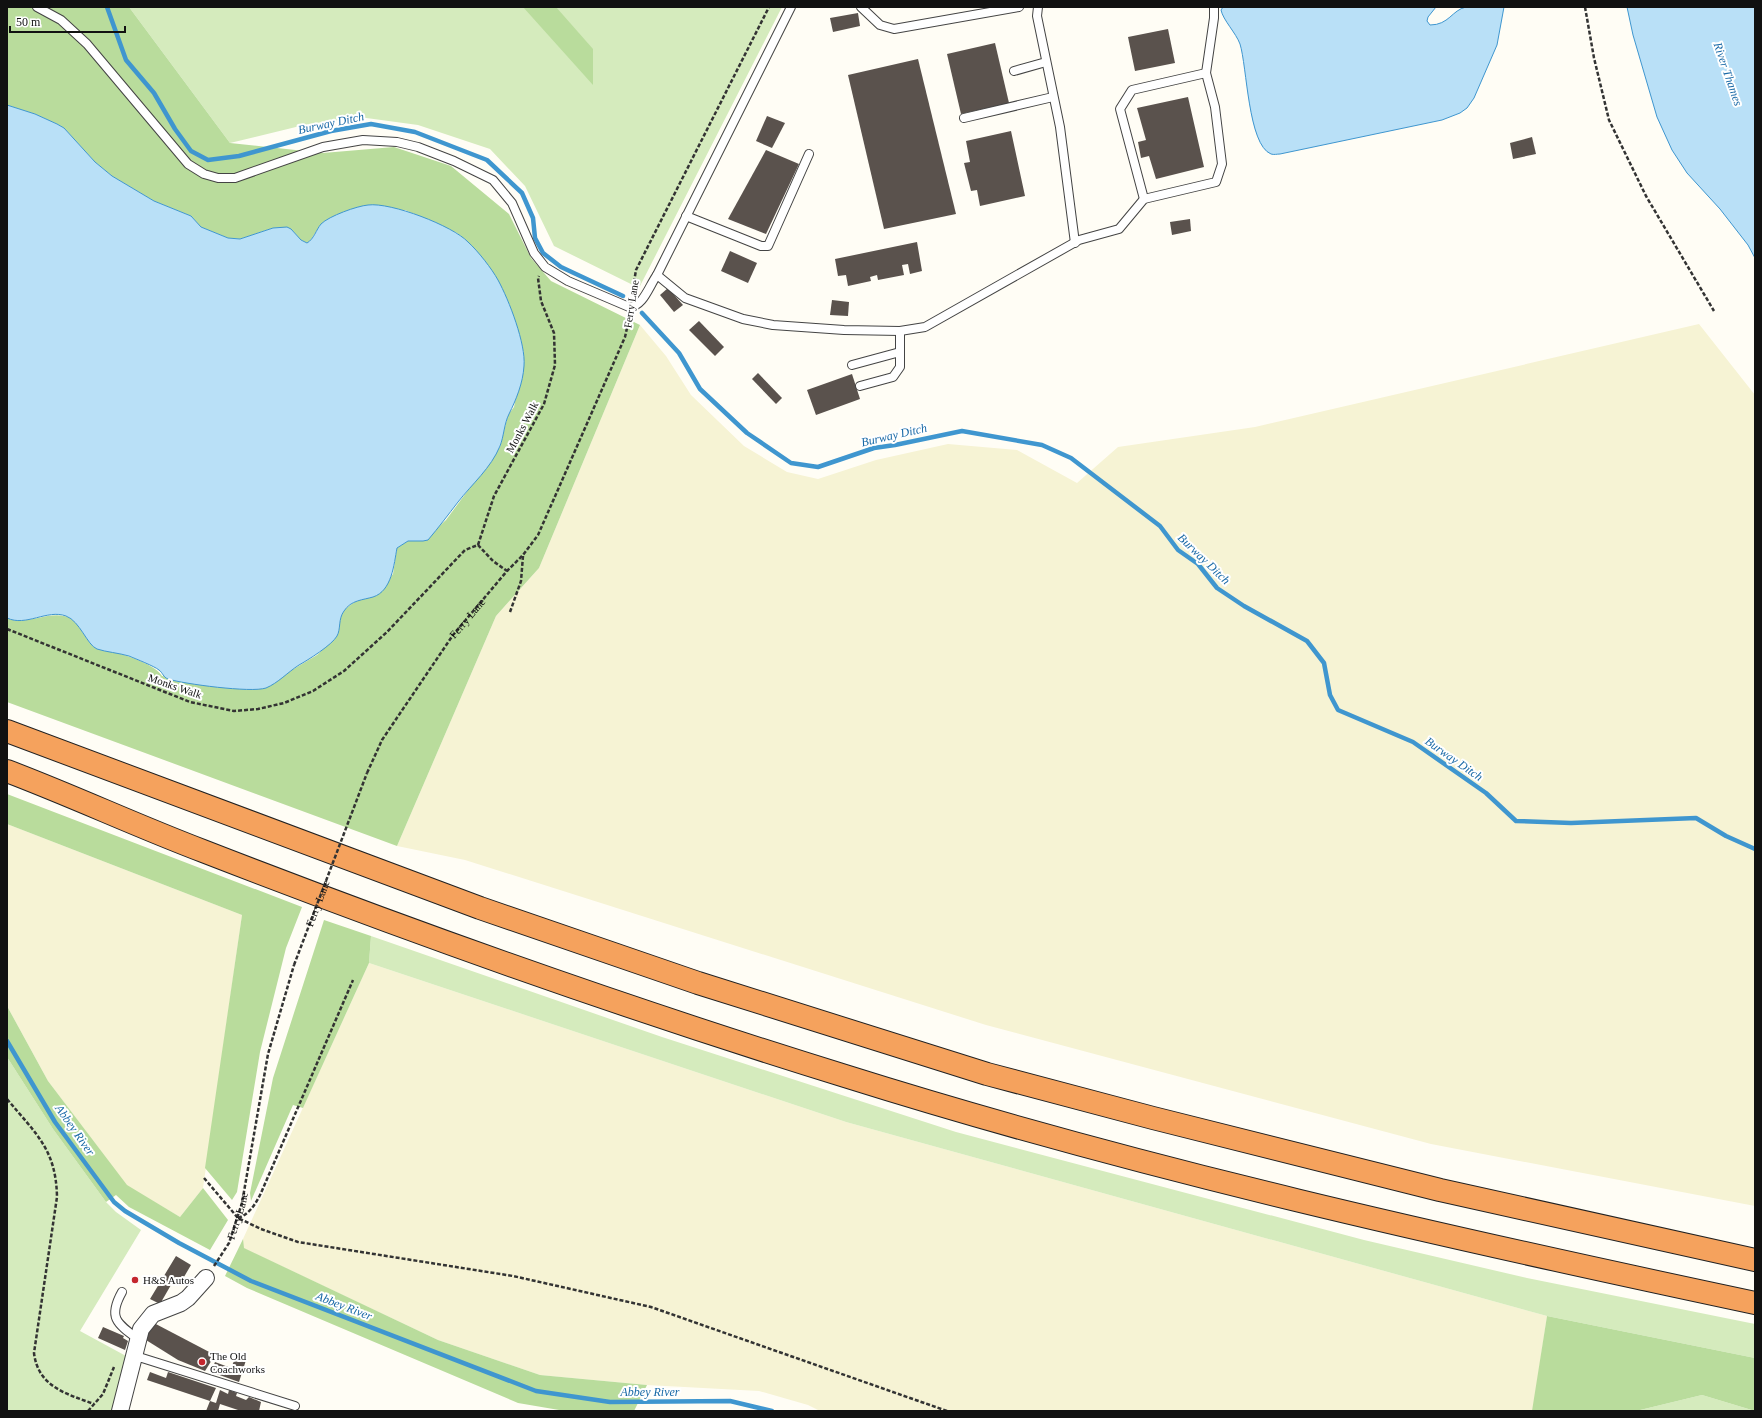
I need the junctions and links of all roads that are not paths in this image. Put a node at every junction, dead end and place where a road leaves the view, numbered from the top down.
1 (37, 7) edge
2 (791, 7) edge
3 (861, 7) edge
4 (1019, 7) edge
5 (1038, 7) edge
6 (1214, 7) edge
7 (1046, 62) junction
8 (1014, 71) dead end
9 (1206, 74) junction
10 (1053, 97) junction
11 (964, 118) dead end
12 (809, 154) dead end
13 (1144, 199) junction
14 (686, 216) junction
15 (1075, 243) junction
16 (656, 275) junction
17 (900, 331) junction
18 (900, 352) junction
19 (852, 365) dead end
20 (860, 386) dead end
21 (7, 731) edge
22 (7, 771) edge
23 (1755, 1260) edge
24 (209, 1273) road end
25 (122, 1292) dead end
26 (1755, 1303) edge
27 (138, 1339) junction
28 (133, 1356) junction
29 (295, 1406) dead end
30 (120, 1411) edge

1 - 16 lane
2 - 14 lane
3 - 4 lane
5 - 7 lane
6 - 9 lane
7 - 8 lane
7 - 10 lane
9 - 13 lane
9 - 13 lane
10 - 11 lane
10 - 15 lane
12 - 14 lane
13 - 15 lane
14 - 16 lane
15 - 17 lane
16 - 17 lane
17 - 18 lane
18 - 19 lane
18 - 20 lane
21 - 23 highway
22 - 26 highway
24 - 27 street
25 - 27 lane
27 - 28 street
28 - 29 lane
28 - 30 street

